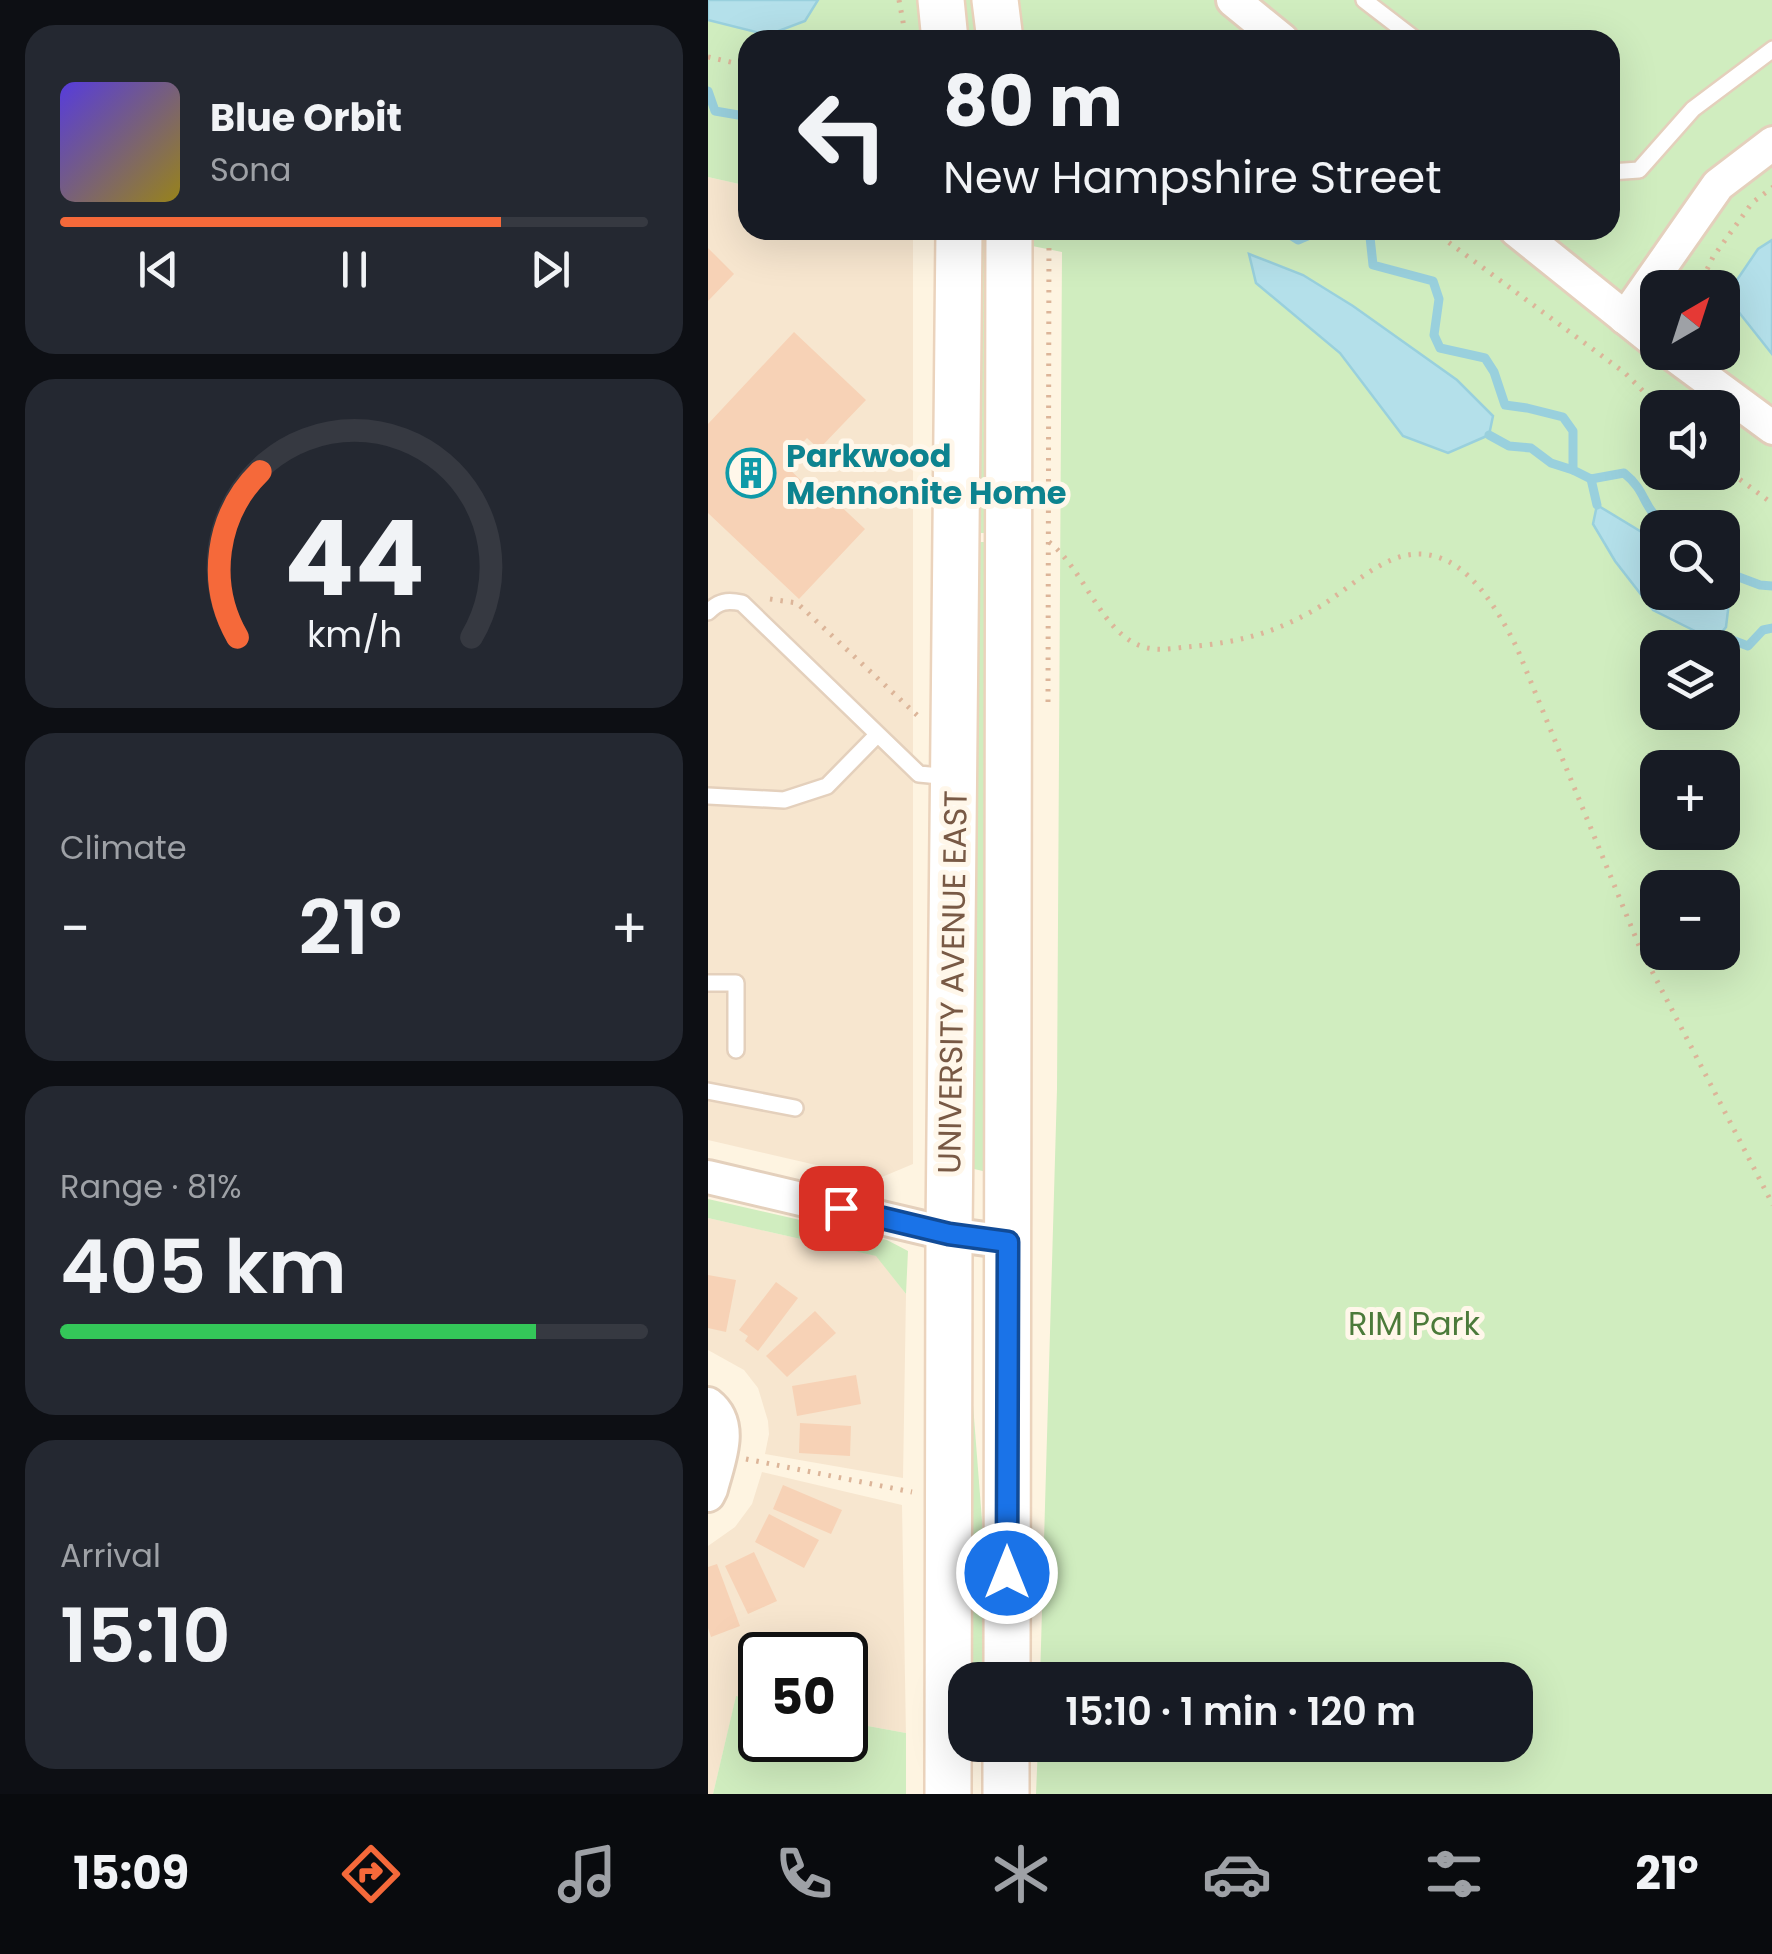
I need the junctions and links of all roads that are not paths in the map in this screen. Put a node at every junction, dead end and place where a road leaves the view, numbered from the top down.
1 (941, 0) edge
2 (995, 0) edge
3 (1233, 0) edge
4 (1364, 0) edge
5 (944, 30) edge
6 (999, 30) edge
7 (1270, 30) edge
8 (1403, 30) edge
9 (1772, 49) edge
10 (1772, 142) edge
11 (1620, 171) edge
12 (960, 240) edge
13 (1009, 240) edge
14 (1528, 240) edge
15 (1625, 318) junction
16 (1640, 330) edge
17 (1694, 370) edge
18 (1772, 428) edge
19 (708, 612) edge
20 (877, 735) junction
21 (955, 778) junction
22 (708, 796) edge
23 (708, 983) edge
24 (736, 1050) dead end
25 (708, 1090) edge
26 (795, 1108) dead end
27 (708, 1178) edge
28 (949, 1234) junction
29 (1008, 1242) junction
30 (708, 1404) edge
31 (708, 1495) edge
32 (1007, 1662) edge
33 (1006, 1762) edge
34 (948, 1794) edge
35 (1006, 1794) edge

1 - 5 main road
2 - 6 main road
3 - 7 street
4 - 8 lane
9 - 11 lane
10 - 15 street
12 - 21 main road, UNIVERSITY AVENUE EAST
13 - 29 main road, UNIVERSITY AVENUE EAST
14 - 15 street
15 - 16 street
17 - 18 street
19 - 20 lane
20 - 21 lane
20 - 22 lane
21 - 28 main road, UNIVERSITY AVENUE EAST
23 - 24 lane
25 - 26 lane
27 - 28 street
28 - 29 street
28 - 34 main road, UNIVERSITY AVENUE EAST
29 - 32 main road, UNIVERSITY AVENUE EAST
30 - 31 street
33 - 35 main road

